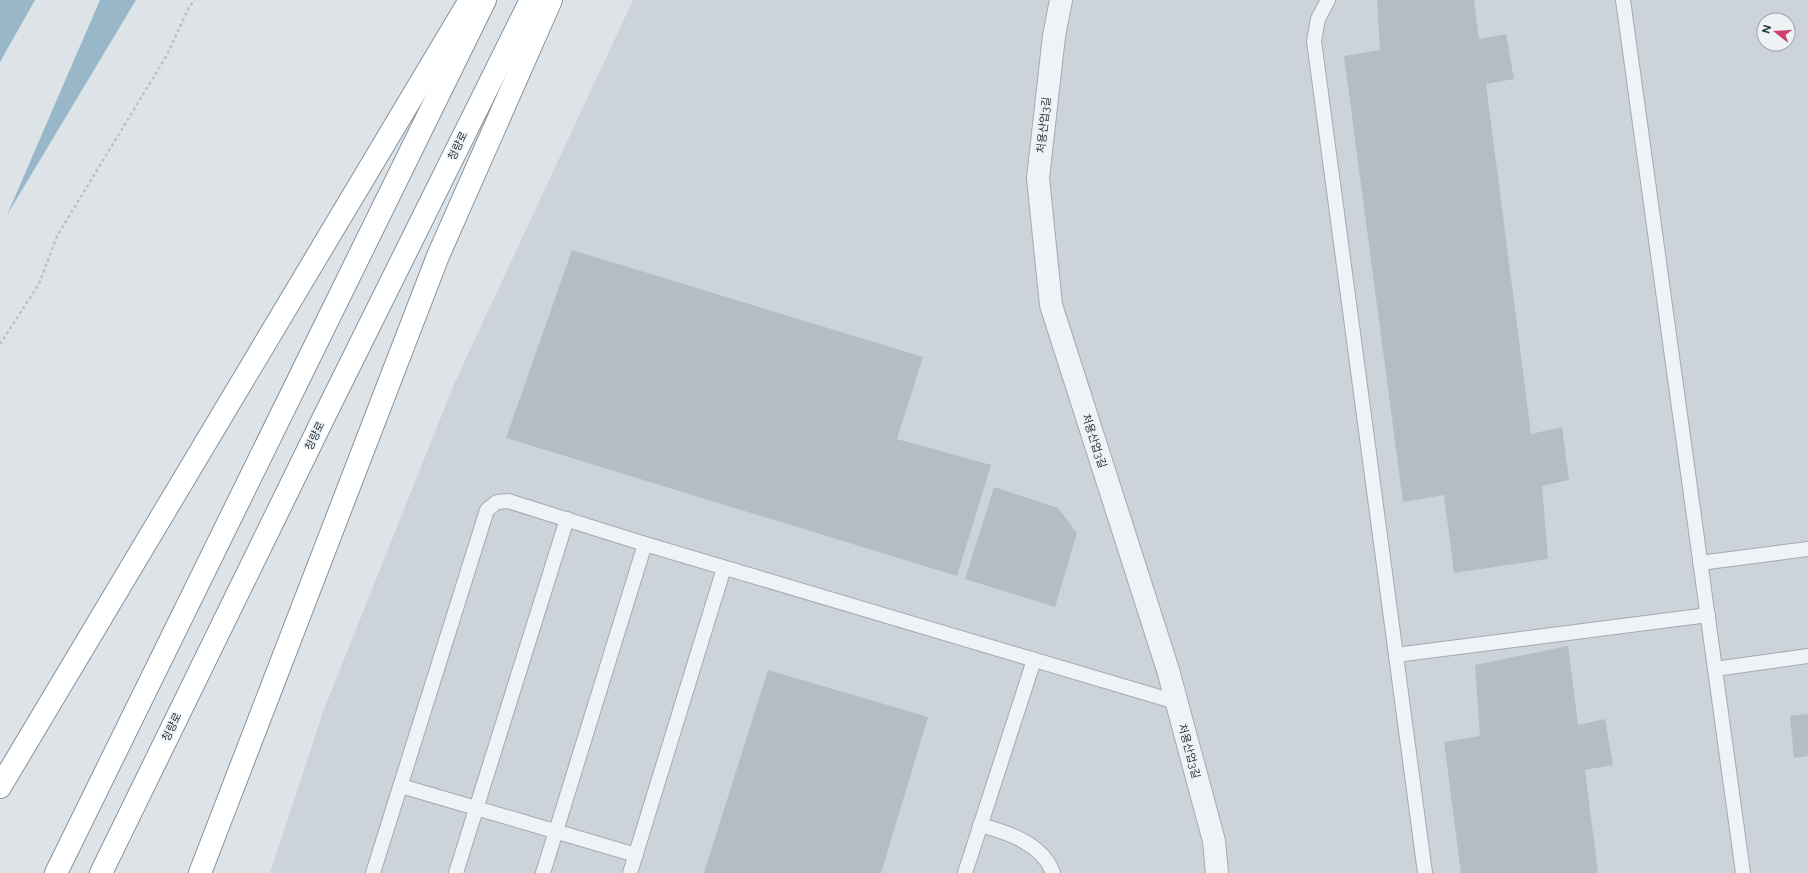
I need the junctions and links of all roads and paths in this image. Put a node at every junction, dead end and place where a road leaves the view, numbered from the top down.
1 (195, 0) edge
2 (470, 0) edge
3 (485, 0) edge
4 (531, 0) edge
5 (551, 0) edge
6 (1061, 0) edge
7 (1328, 0) edge
8 (1623, 0) edge
9 (0, 344) edge
10 (567, 519) junction
11 (645, 544) junction
12 (1808, 549) edge
13 (1700, 563) junction
14 (724, 568) junction
15 (1708, 615) junction
16 (1396, 655) junction
17 (1808, 656) edge
18 (1034, 660) junction
19 (1715, 669) junction
20 (1176, 702) junction
21 (401, 786) junction
22 (0, 787) edge
23 (476, 808) junction
24 (980, 825) junction
25 (556, 832) junction
26 (636, 855) junction
27 (56, 873) edge
28 (101, 873) edge
29 (200, 873) edge
30 (373, 873) edge
31 (456, 873) edge
32 (543, 873) edge
33 (630, 873) edge
34 (965, 873) edge
35 (1053, 873) edge
36 (1217, 873) edge
37 (1425, 873) edge
38 (1743, 873) edge

1 - 9 path
2 - 22 highway
3 - 27 highway
4 - 28 highway, 청량로
5 - 29 highway
6 - 20 street, 처용산업3길
7 - 16 lane
8 - 13 lane
10 - 11 lane
10 - 21 lane
10 - 23 lane
11 - 14 lane
11 - 25 lane
12 - 13 lane
13 - 15 lane
14 - 18 lane
14 - 26 lane
15 - 16 lane
15 - 19 lane
16 - 37 lane
17 - 19 lane
18 - 20 lane
18 - 24 lane
19 - 38 lane
20 - 36 street, 처용산업3길
21 - 23 lane
21 - 30 lane
23 - 25 lane
23 - 31 lane
24 - 34 lane
24 - 35 lane
25 - 26 lane
25 - 32 lane
26 - 33 lane

